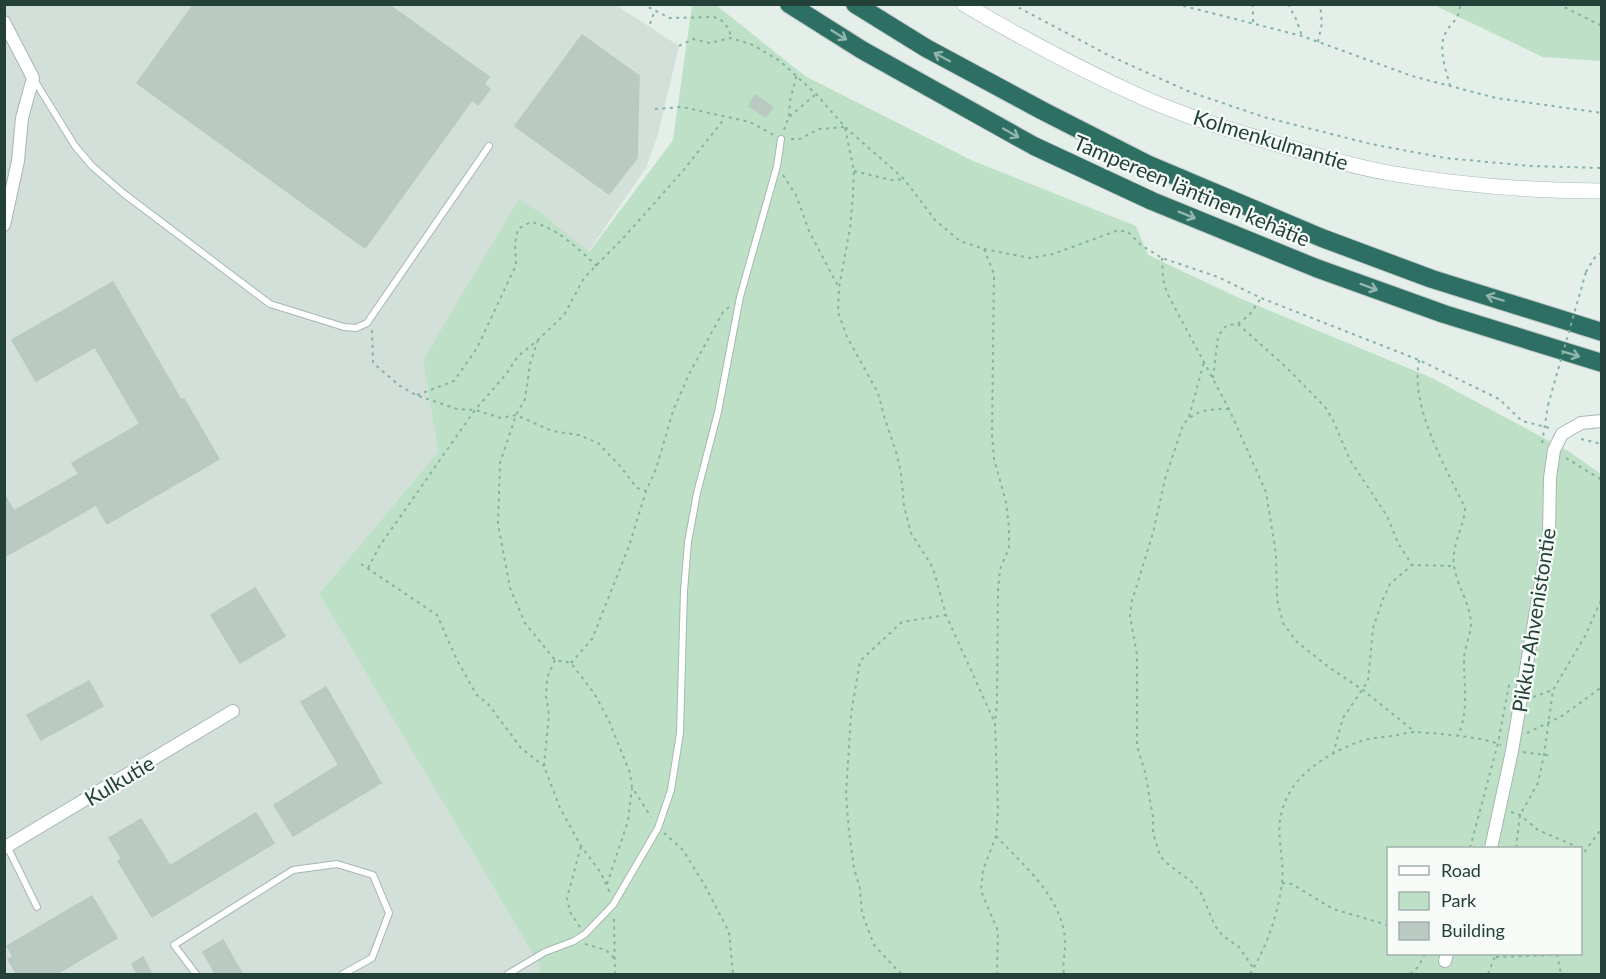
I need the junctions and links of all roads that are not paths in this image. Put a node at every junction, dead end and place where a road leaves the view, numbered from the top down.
1 (789, 4) edge
2 (855, 4) edge
3 (963, 4) edge
4 (4, 22) edge
5 (33, 78) junction
6 (781, 139) road end
7 (489, 146) dead end
8 (1602, 191) edge
9 (4, 225) edge
10 (1602, 332) edge
11 (1602, 363) edge
12 (1602, 421) edge
13 (233, 711) dead end
14 (6, 847) edge
15 (1491, 847) edge
16 (37, 907) dead end
17 (196, 975) edge
18 (343, 975) edge
19 (508, 975) edge

1 -> 11 highway, Tampereen läntinen kehätie
10 -> 2 highway, Tampereen läntinen kehätie
3 - 8 street, Kolmenkulmantie
4 - 5 street
5 - 7 lane
5 - 9 street
6 - 19 lane
12 - 15 street, Pikku-Ahvenistontie
13 - 14 street, Kulkutie
14 - 16 lane
17 - 18 lane

